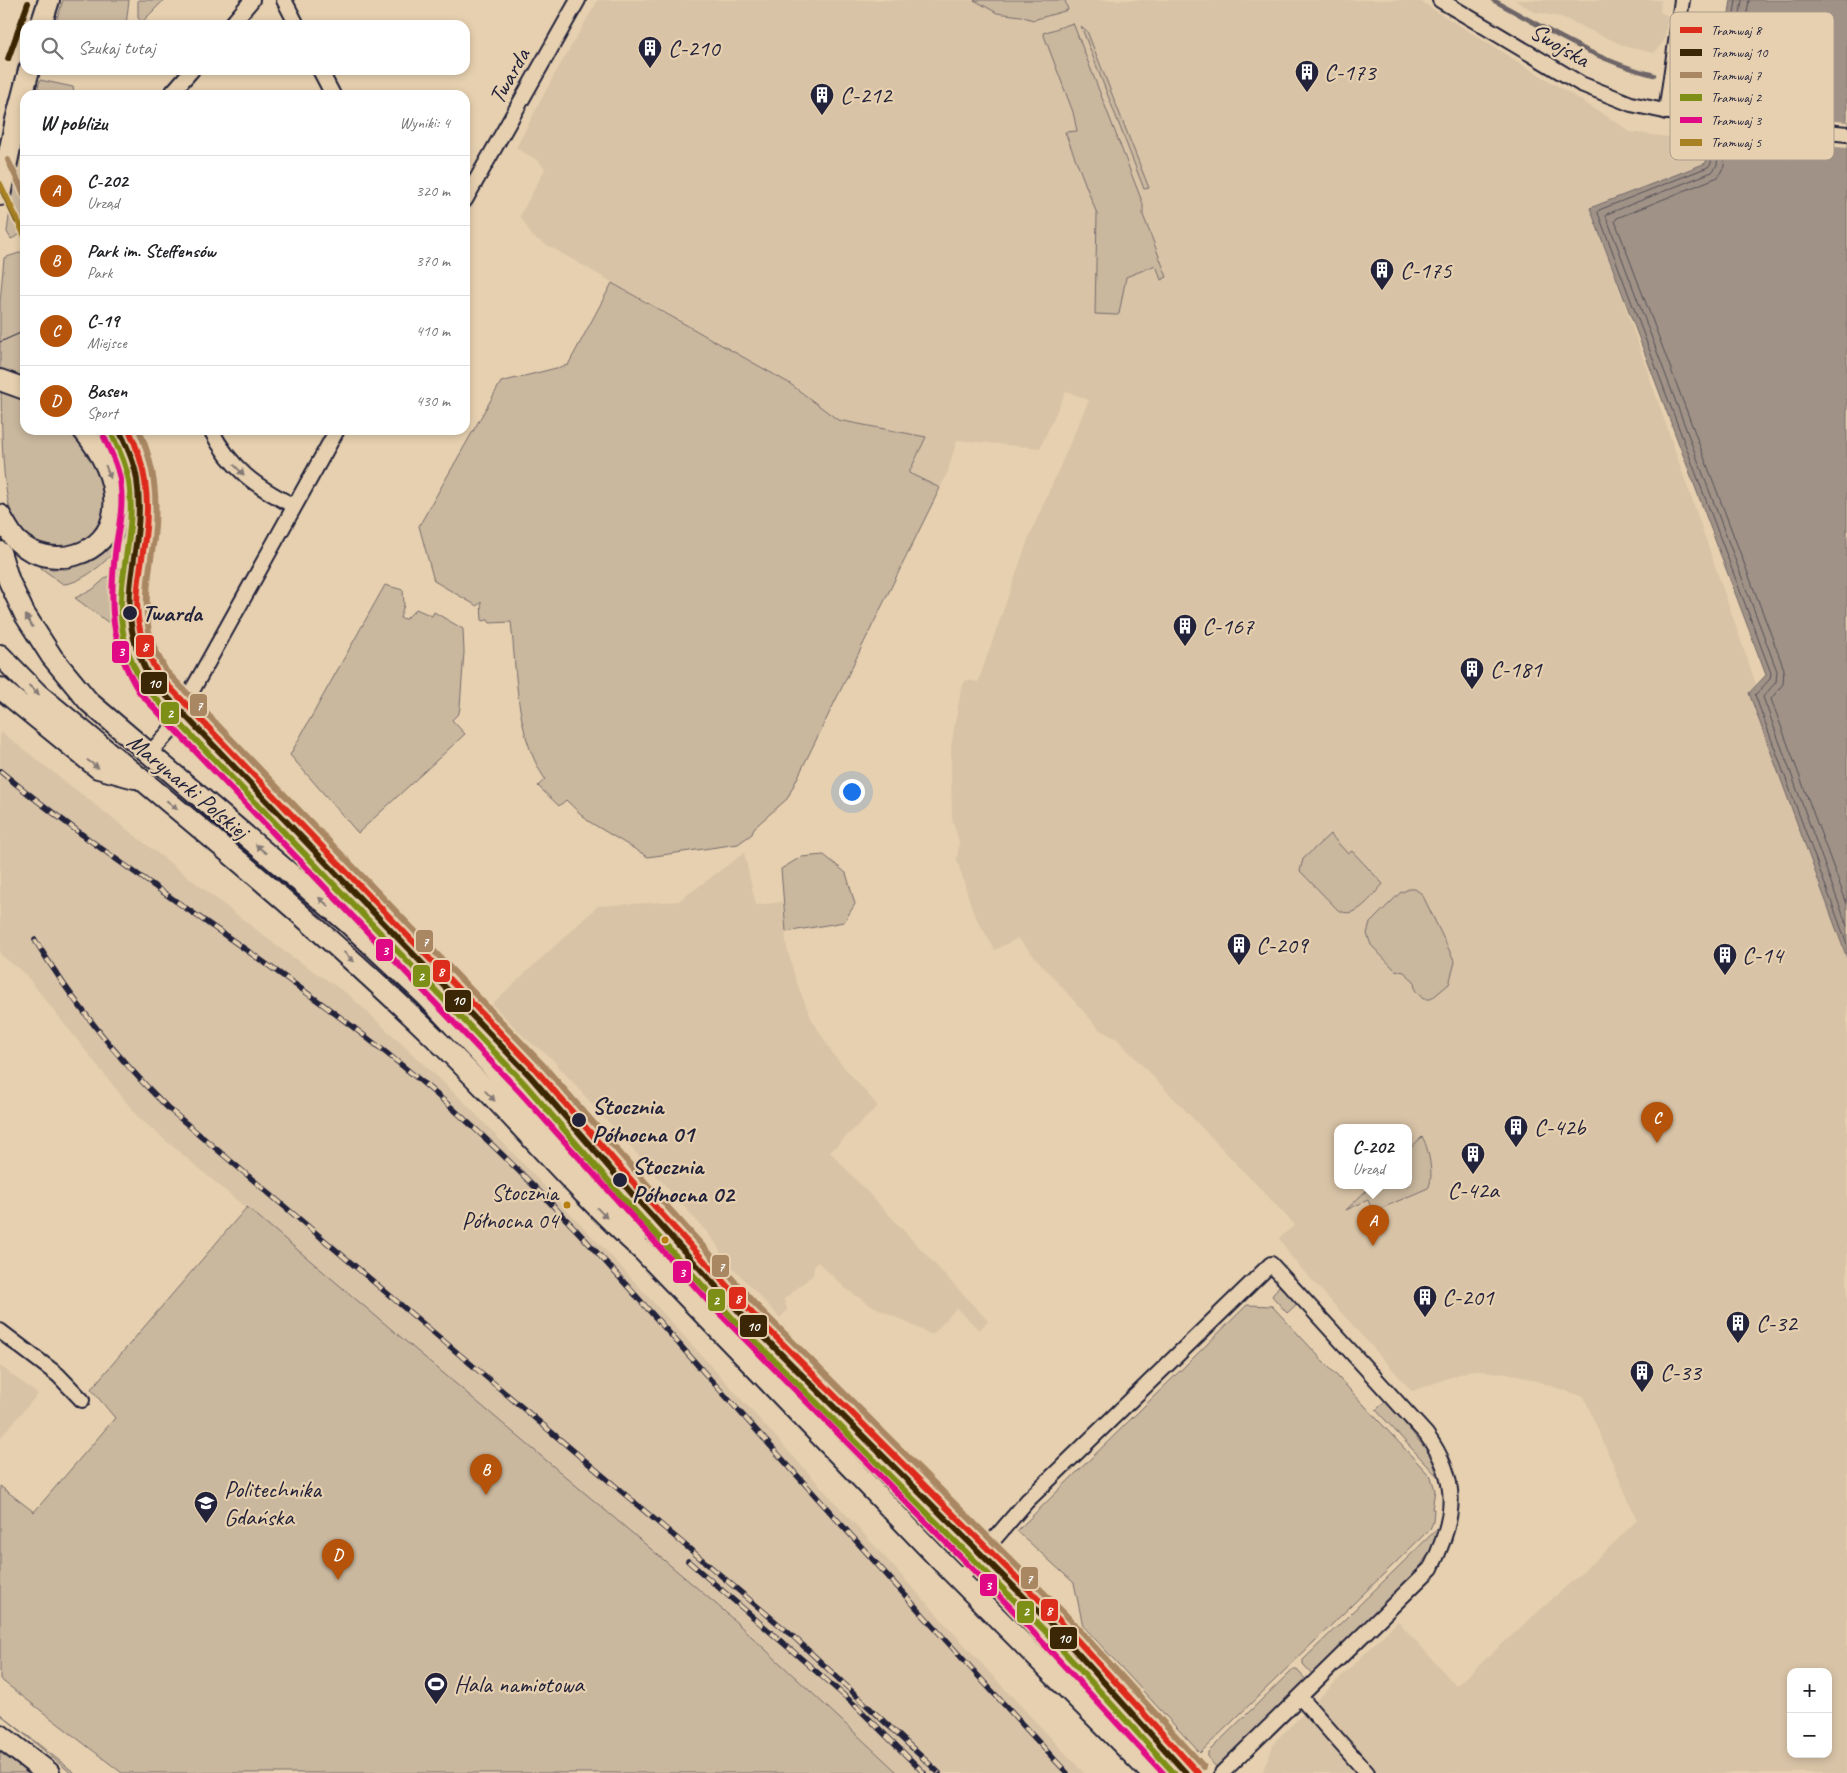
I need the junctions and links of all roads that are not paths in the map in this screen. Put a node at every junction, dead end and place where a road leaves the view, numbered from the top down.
1 (252, 0) edge
2 (284, 0) edge
3 (578, 0) edge
4 (1440, 0) edge
5 (235, 20) edge
6 (294, 20) edge
7 (28, 75) edge
8 (188, 75) edge
9 (323, 75) edge
10 (1670, 84) edge
11 (24, 90) edge
12 (174, 90) edge
13 (330, 90) edge
14 (20, 105) edge
15 (1666, 112) junction
16 (1670, 113) edge
17 (1834, 133) edge
18 (1847, 134) edge
19 (470, 191) edge
20 (0, 196) edge
21 (0, 380) edge
22 (20, 387) edge
23 (88, 435) edge
24 (214, 435) edge
25 (334, 435) edge
26 (294, 506) junction
27 (0, 515) edge
28 (0, 552) edge
29 (0, 655) edge
30 (0, 688) edge
31 (149, 754) junction
32 (141, 780) junction
33 (473, 1046) junction
34 (456, 1060) junction
35 (643, 1251) junction
36 (0, 1330) edge
37 (82, 1400) dead end
38 (960, 1579) junction
39 (1300, 1697) junction
40 (0, 1736) edge
41 (48, 1773) edge
42 (1150, 1773) edge
43 (1222, 1773) edge
44 (1367, 1773) edge

1 - 5 street
2 - 6 street
3 - 19 street, Twarda
4 - 15 street, Swojska
7 - 11 main road
8 - 12 street
9 - 13 street
10 - 15 street
14 - 20 main road
15 - 16 street, Swojska
17 - 18 street, Swojska
21 - 22 main road
23 -> 27 main road
24 -> 26 street
25 - 26 street
26 - 31 street
31 -> 28 main road, Marynarki Polskiej
29 -> 32 main road, Marynarki Polskiej
30 -> 32 main road
33 -> 31 main road, Marynarki Polskiej
32 -> 34 main road, Marynarki Polskiej
33 - 34 main road
33 - 35 main road, Marynarki Polskiej
34 -> 35 main road, Marynarki Polskiej
35 - 38 main road, Marynarki Polskiej
36 - 37 street
38 - 39 street
38 - 42 main road, Marynarki Polskiej
39 - 43 street
39 - 44 street
40 - 41 main road

